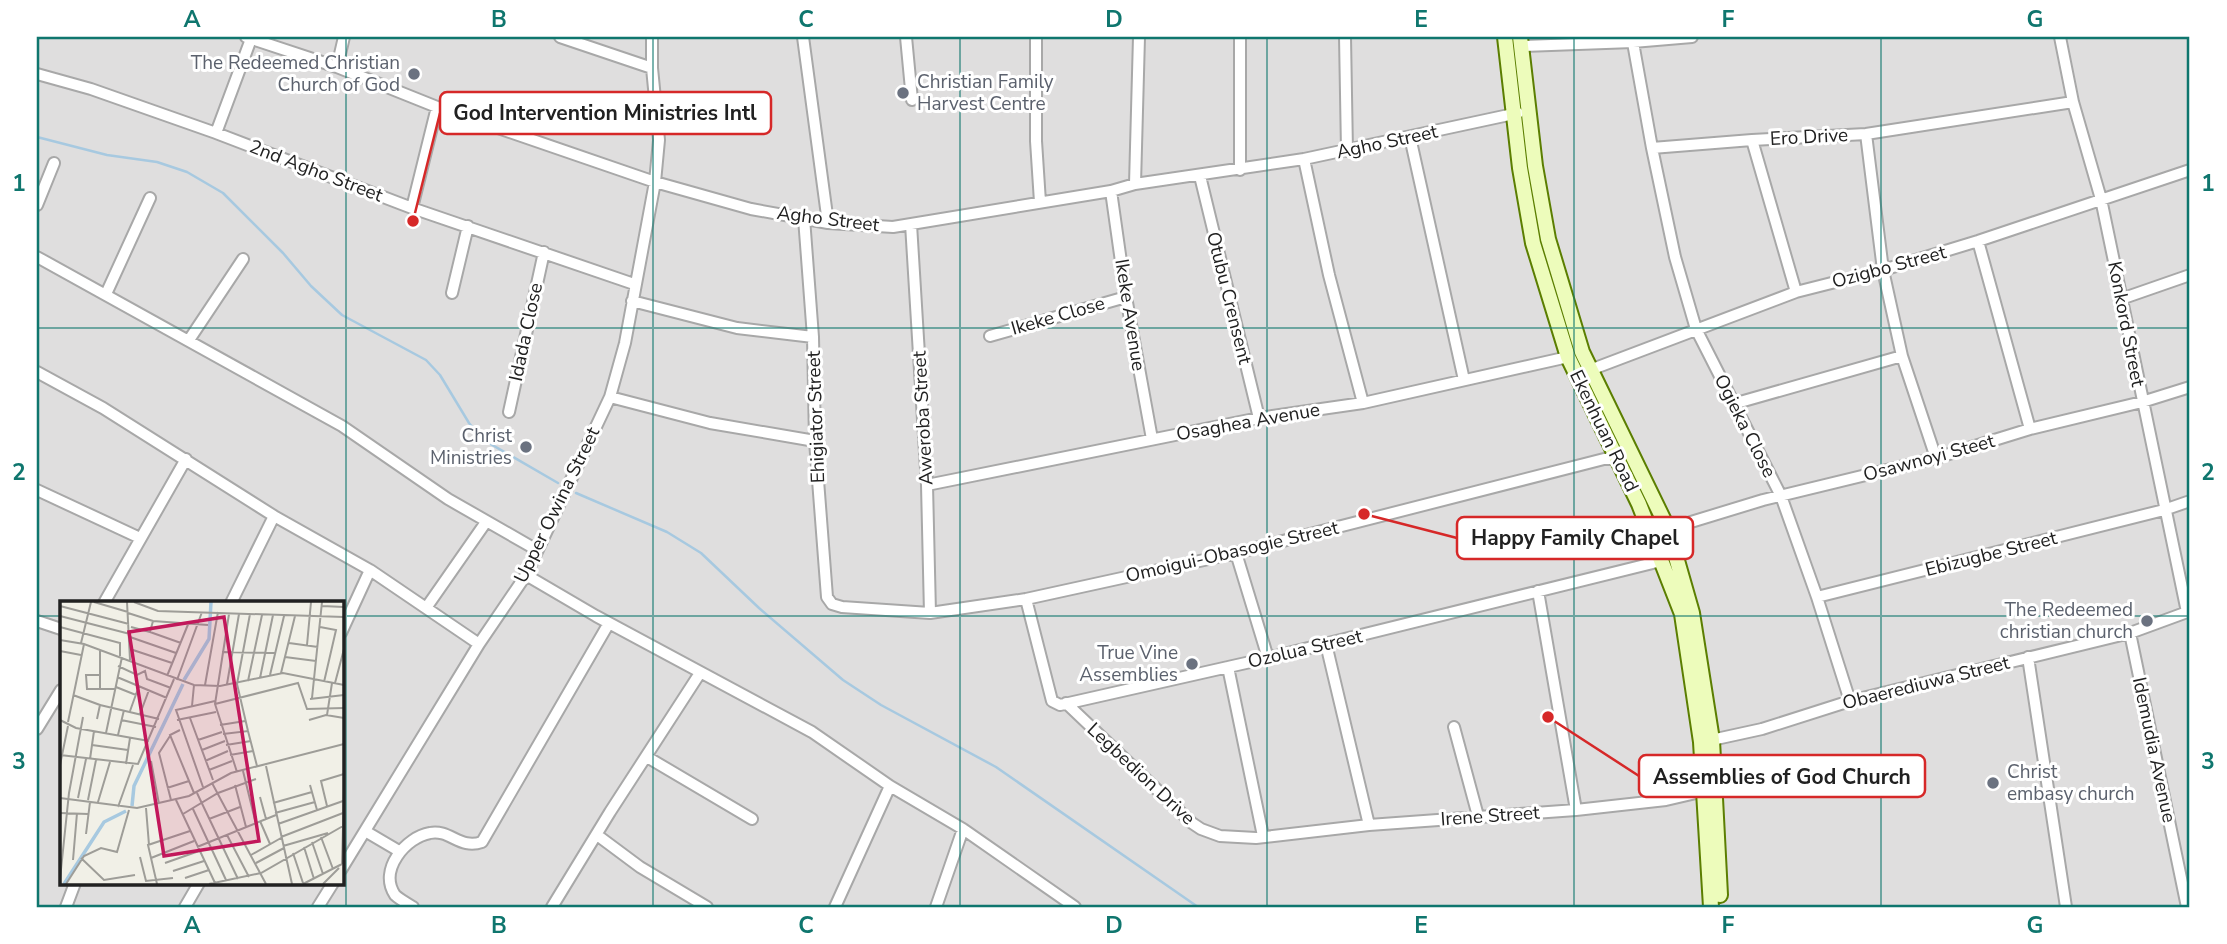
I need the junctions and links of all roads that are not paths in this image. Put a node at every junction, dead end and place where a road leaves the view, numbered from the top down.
1 (344, 37) edge
2 (560, 37) edge
3 (652, 37) edge
4 (803, 37) edge
5 (906, 37) edge
6 (1036, 37) edge
7 (1139, 37) edge
8 (1240, 37) edge
9 (1345, 37) edge
10 (1505, 37) edge
11 (1692, 37) edge
12 (2060, 37) edge
13 (248, 38) edge
14 (1632, 39) edge
15 (1521, 41) edge
16 (337, 66) junction
17 (652, 68) junction
18 (37, 74) edge
19 (912, 100) dead end
20 (2073, 102) junction
21 (438, 107) junction
22 (1520, 113) junction
23 (216, 133) junction
24 (1866, 134) junction
25 (1410, 137) junction
26 (1752, 140) junction
27 (1652, 148) junction
28 (1347, 151) junction
29 (1304, 159) junction
30 (54, 163) dead end
31 (1240, 170) junction
32 (2190, 170) edge
33 (1200, 176) junction
34 (655, 182) junction
35 (1135, 184) junction
36 (1111, 191) junction
37 (150, 198) dead end
38 (2101, 199) junction
39 (1040, 202) junction
40 (37, 205) edge
41 (412, 208) junction
42 (804, 218) junction
43 (828, 223) junction
44 (911, 223) junction
45 (468, 226) junction
46 (1978, 242) junction
47 (544, 252) junction
48 (37, 257) edge
49 (243, 259) dead end
50 (1883, 270) junction
51 (2190, 275) edge
52 (635, 284) junction
53 (1796, 292) junction
54 (452, 293) dead end
55 (106, 294) junction
56 (1126, 297) junction
57 (2121, 299) junction
58 (632, 302) junction
59 (1696, 329) junction
60 (990, 336) dead end
61 (813, 337) junction
62 (189, 340) junction
63 (1902, 356) junction
64 (1568, 357) junction
65 (1590, 370) junction
66 (37, 372) edge
67 (1464, 380) junction
68 (2190, 387) edge
69 (610, 397) junction
70 (2142, 402) junction
71 (1363, 403) junction
72 (1733, 404) junction
73 (509, 412) dead end
74 (1259, 418) junction
75 (2031, 429) junction
76 (1152, 439) junction
77 (815, 441) junction
78 (1617, 458) junction
79 (1936, 458) junction
80 (186, 459) junction
81 (927, 485) junction
82 (37, 490) edge
83 (1781, 496) junction
84 (2190, 501) edge
85 (2164, 510) junction
86 (274, 516) junction
87 (486, 522) junction
88 (1668, 529) junction
89 (140, 538) junction
90 (537, 550) junction
91 (1236, 553) junction
92 (1661, 561) junction
93 (370, 570) junction
94 (526, 575) junction
95 (1538, 592) junction
96 (1817, 597) junction
97 (1026, 599) junction
98 (105, 601) edge
99 (232, 601) edge
100 (842, 607) joint
101 (426, 608) junction
102 (2189, 612) edge
103 (930, 613) junction
104 (37, 621) edge
105 (609, 623) junction
106 (60, 629) edge
107 (343, 629) edge
108 (2130, 633) junction
109 (479, 644) junction
110 (1326, 644) junction
111 (2028, 657) junction
112 (1268, 658) junction
113 (1228, 667) junction
114 (700, 673) junction
115 (60, 692) edge
116 (1850, 701) junction
117 (1066, 703) junction
118 (1454, 727) dead end
119 (37, 729) edge
120 (1707, 741) junction
121 (647, 757) junction
122 (890, 786) junction
123 (1711, 790) junction
124 (1576, 810) junction
125 (1478, 816) junction
126 (752, 819) dead end
127 (1369, 825) junction
128 (963, 829) junction
129 (365, 831) junction
130 (597, 835) junction
131 (1263, 836) junction
132 (400, 851) junction
133 (343, 867) edge
134 (75, 884) edge
135 (198, 884) edge
136 (332, 884) edge
137 (66, 907) edge
138 (185, 907) edge
139 (318, 907) edge
140 (413, 907) edge
141 (552, 907) edge
142 (707, 907) edge
143 (835, 907) edge
144 (936, 907) edge
145 (1075, 907) edge
146 (1711, 907) edge
147 (1720, 907) edge
148 (2066, 907) edge
149 (2187, 907) edge

1 - 16 street
2 - 17 street
3 - 17 street, Upper Owina Street
4 - 43 street
5 - 19 street
6 - 39 street
7 - 35 street
8 - 31 street
9 - 28 street
10 - 22 main road, Ekenhuan Road
11 - 14 street
12 - 20 street, Konkord Street
13 - 16 street, Agho Street
13 - 23 street
14 - 15 street
14 - 27 street
15 - 22 main road, Ekenhuan Road
16 - 21 street, Agho Street
17 - 34 street, Upper Owina Street
18 - 23 street, 2nd Agho Street
20 - 24 street, Ero Drive
20 - 38 street, Konkord Street
21 - 34 street, Agho Street
21 - 41 street
22 - 25 street, Agho Street
22 - 64 main road, Ekenhuan Road
22 - 65 main road, Ekenhuan Road
23 - 41 street, 2nd Agho Street
24 - 26 street, Ero Drive
24 - 50 street
25 - 28 street, Agho Street
25 - 67 street
26 - 27 street, Ero Drive
26 - 53 street
27 - 59 street, Ogieka Close
28 - 29 street, Agho Street
29 - 31 street, Agho Street
29 - 71 street
30 - 40 street
31 - 33 street, Agho Street
32 - 38 street, Ozigbo Street
33 - 35 street, Agho Street
33 - 74 street, Otubu Crensent
34 - 42 street, Agho Street
34 - 52 street, Upper Owina Street
35 - 36 street, Agho Street
36 - 39 street, Agho Street
36 - 56 street, Ikeke Avenue
37 - 55 street
38 - 46 street, Ozigbo Street
38 - 57 street, Konkord Street
39 - 44 street, Agho Street
41 - 45 street, 2nd Agho Street
42 - 43 street, Agho Street
42 - 61 street, Ehigiator Street
43 - 44 street, Agho Street
44 - 81 street, Aweroba Street
45 - 47 street, 2nd Agho Street
45 - 54 street
46 - 50 street, Ozigbo Street
46 - 75 street
47 - 52 street, 2nd Agho Street
47 - 73 street, Idada Close
48 - 55 street
49 - 62 street
50 - 53 street, Ozigbo Street
50 - 63 street
51 - 57 street
52 - 58 street, Upper Owina Street
53 - 59 street, Ozigbo Street
55 - 62 street
56 - 60 street, Ikeke Close
56 - 76 street, Ikeke Avenue
57 - 70 street, Konkord Street
58 - 61 street
58 - 69 street, Upper Owina Street
59 - 65 street, Ozigbo Street
59 - 72 street, Ogieka Close
61 - 77 street, Ehigiator Street
62 - 87 street
63 - 72 street
63 - 79 street
64 - 67 street, Osaghea Avenue
64 - 78 main road, Ekenhuan Road
65 - 88 main road, Ekenhuan Road
66 - 80 street
67 - 71 street, Osaghea Avenue
68 - 70 street, Osawnoyi Steet
69 - 77 street
69 - 90 street, Upper Owina Street
70 - 75 street, Osawnoyi Steet
70 - 85 street, Konkord Street
71 - 74 street, Osaghea Avenue
72 - 83 street, Ogieka Close
74 - 76 street, Osaghea Avenue
75 - 79 street, Osawnoyi Steet
76 - 81 street, Osaghea Avenue
77 - 100 street, Ehigiator Street
78 - 91 street, Omoigui-Obasogie Street
78 - 92 main road, Ekenhuan Road
79 - 83 street, Osawnoyi Steet
80 - 86 street
80 - 89 street
81 - 103 street, Aweroba Street
82 - 89 street
83 - 88 street, Osawnoyi Steet
83 - 96 street, Ogieka Close
84 - 85 street, Ebizugbe Street
85 - 96 street, Ebizugbe Street
85 - 102 street, Konkord Street
86 - 93 street
86 - 99 street
87 - 90 street
87 - 101 street
88 - 120 main road, Ekenhuan Road
89 - 98 street
90 - 94 street, Upper Owina Street
91 - 97 street, Omoigui-Obasogie Street
91 - 112 street
92 - 95 street, Ozolua Street
92 - 120 main road, Ekenhuan Road
93 - 101 street
93 - 107 street
94 - 105 street
94 - 109 street, Upper Owina Street
95 - 110 street, Ozolua Street
95 - 124 street
96 - 116 street, Ogieka Close
97 - 103 street, Omoigui-Obasogie Street
97 - 117 street
100 - 103 street, Omoigui-Obasogie Street
101 - 109 street
102 - 108 street, Obaerediuwa Street
104 - 106 street
105 - 114 street
105 - 132 street
108 - 111 street, Obaerediuwa Street
108 - 149 street, Idemudia Avenue
109 - 129 street, Upper Owina Street
110 - 112 street, Ozolua Street
110 - 127 street
111 - 116 street, Obaerediuwa Street
111 - 148 street
112 - 113 street, Ozolua Street
113 - 117 street, Ozolua Street
113 - 131 street
114 - 121 street
114 - 122 street
115 - 119 street
116 - 120 street, Obaerediuwa Street
117 - 131 street, Legbedion Drive
118 - 125 street
120 - 123 main road, Ekenhuan Road
121 - 126 street
121 - 130 street
122 - 128 street
122 - 143 street
123 - 124 street, Irene Street
123 - 146 main road, Ekenhuan Road
123 - 147 main road, Ekenhuan Road
124 - 125 street, Irene Street
125 - 127 street, Irene Street
127 - 131 street, Irene Street
128 - 144 street
128 - 145 street
129 - 132 street
129 - 133 street, Upper Owina Street
130 - 141 street
130 - 142 street
132 - 140 street
134 - 137 street
135 - 138 street
136 - 139 street

